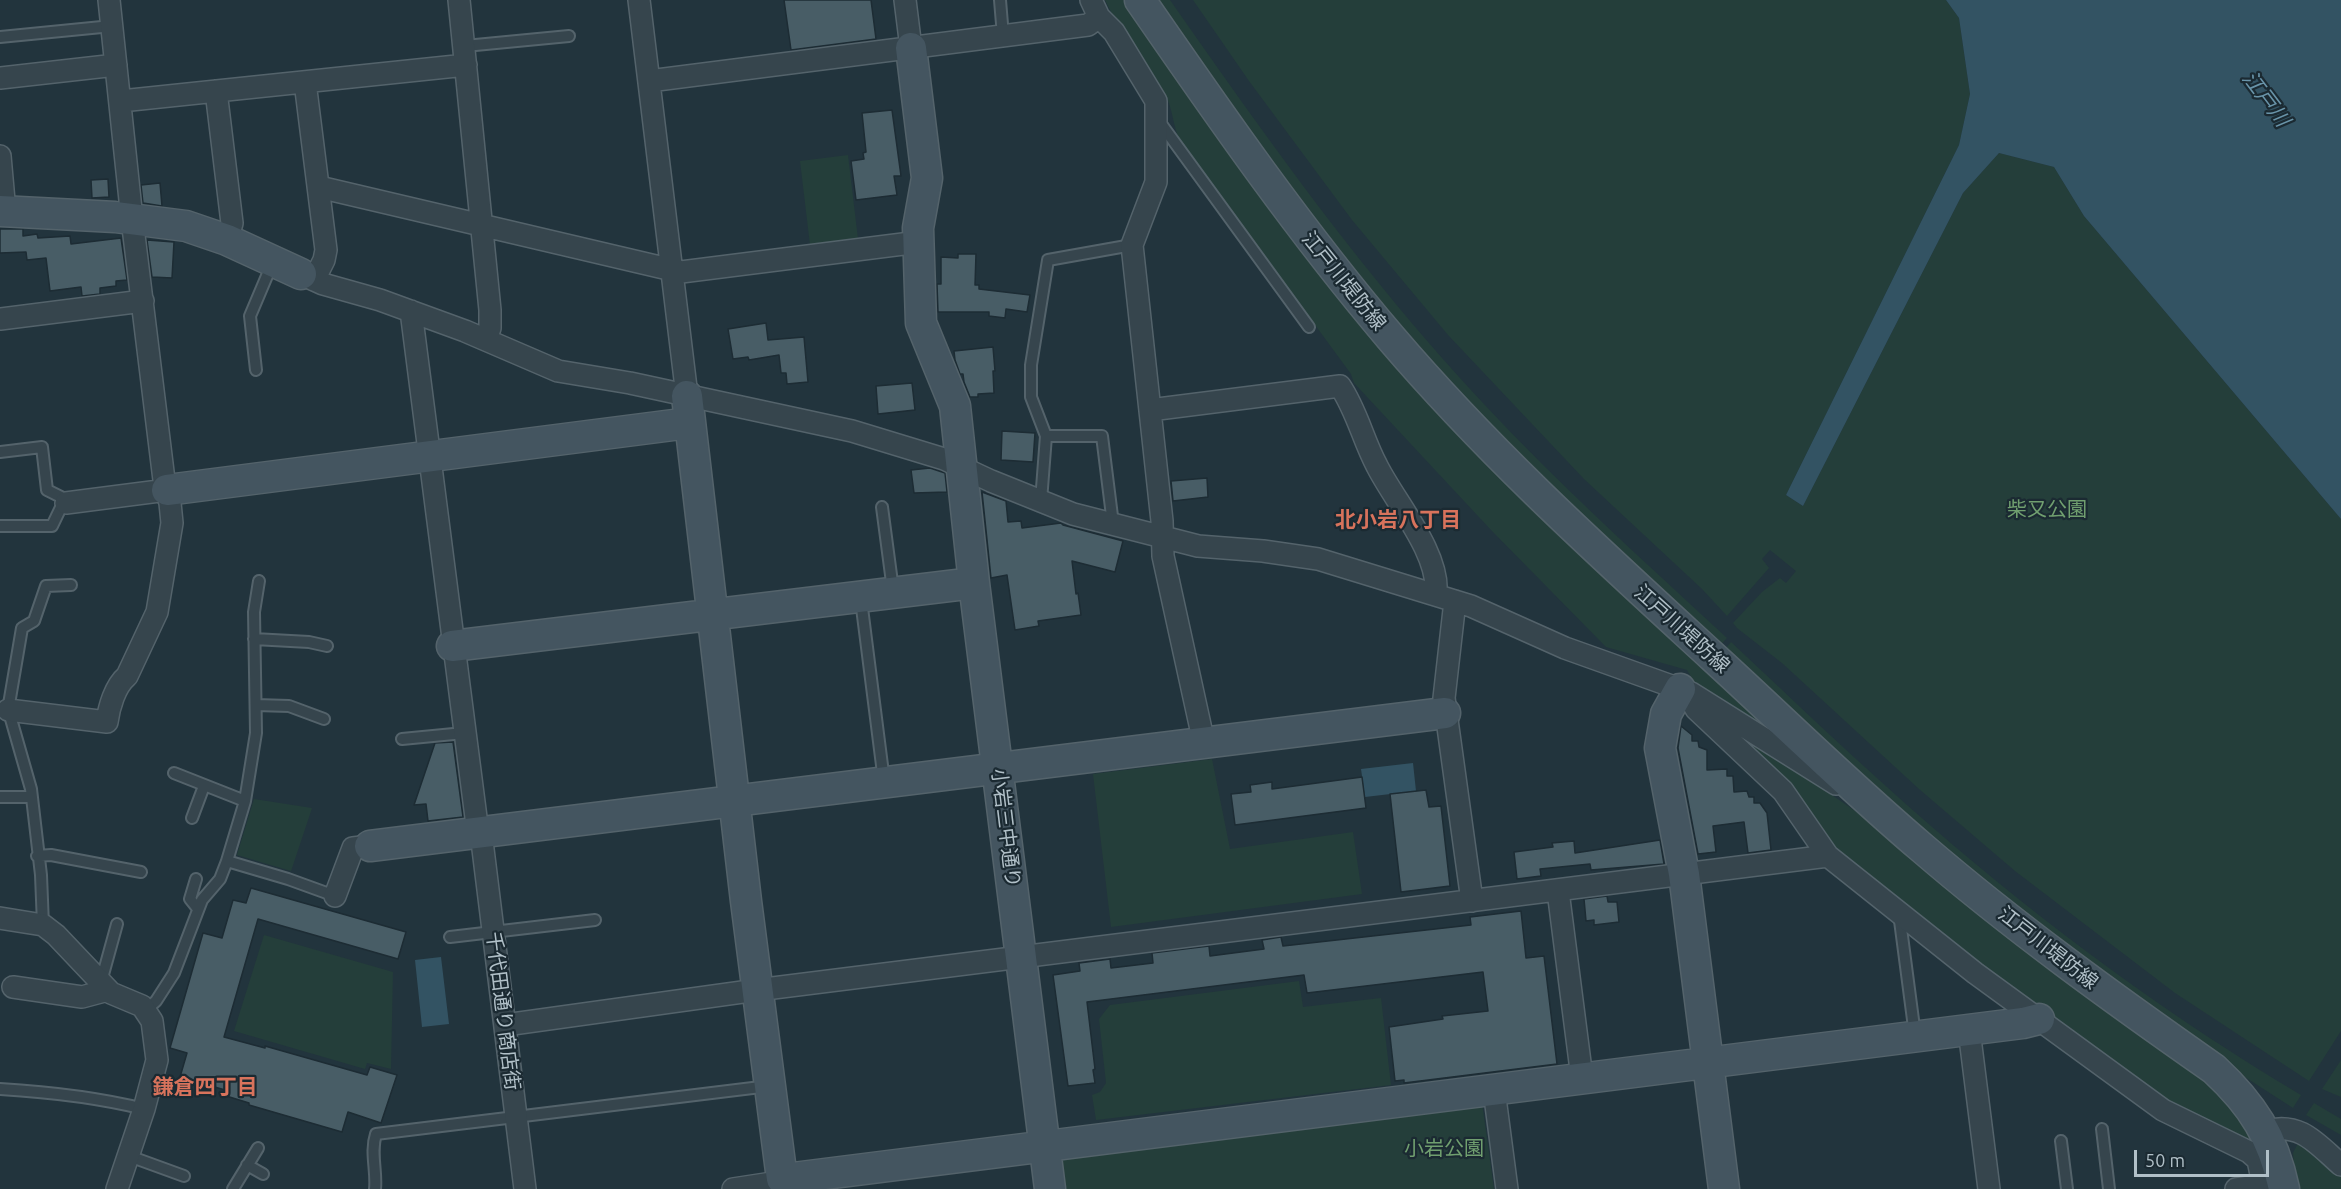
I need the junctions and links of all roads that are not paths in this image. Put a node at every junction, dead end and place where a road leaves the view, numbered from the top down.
1 (109, 0) edge
2 (459, 0) edge
3 (639, 0) edge
4 (905, 0) edge
5 (1000, 0) edge
6 (1140, 0) edge
7 (1095, 8) edge
8 (112, 26) junction
9 (569, 36) dead end
10 (1004, 36) junction
11 (0, 37) edge
12 (911, 48) junction
13 (466, 56) junction
14 (116, 65) junction
15 (0, 78) edge
16 (649, 81) junction
17 (305, 82) junction
18 (216, 91) junction
19 (121, 102) junction
20 (1157, 117) junction
21 (0, 156) edge
22 (319, 187) junction
23 (2, 212) edge
24 (132, 219) junction
25 (483, 227) junction
26 (227, 240) junction
27 (919, 242) junction
28 (1132, 245) junction
29 (273, 261) junction
30 (673, 271) junction
31 (308, 277) junction
32 (143, 301) junction
33 (411, 311) junction
34 (0, 319) edge
35 (1309, 327) dead end
36 (486, 339) junction
37 (256, 370) dead end
38 (688, 409) junction
39 (1150, 410) junction
40 (1046, 436) junction
41 (0, 452) edge
42 (429, 458) junction
43 (962, 467) junction
44 (167, 490) junction
45 (66, 501) junction
46 (1041, 501) junction
47 (882, 507) dead end
48 (1113, 524) junction
49 (0, 526) edge
50 (1162, 536) junction
51 (260, 580) dead end
52 (975, 583) junction
53 (70, 585) dead end
54 (893, 592) junction
55 (861, 596) junction
56 (1446, 597) junction
57 (713, 614) junction
58 (254, 639) junction
59 (327, 646) dead end
60 (452, 646) junction
61 (1683, 690) junction
62 (256, 705) junction
63 (6, 709) edge
64 (1445, 712) junction
65 (324, 719) dead end
66 (464, 733) junction
67 (402, 739) dead end
68 (1204, 743) junction
69 (998, 768) junction
70 (174, 773) dead end
71 (885, 782) junction
72 (204, 786) junction
73 (0, 797) edge
74 (30, 797) junction
75 (245, 801) junction
76 (735, 802) junction
77 (1873, 805) junction
78 (192, 818) dead end
79 (479, 833) junction
80 (370, 846) joint
81 (37, 856) junction
82 (1828, 856) junction
83 (227, 861) junction
84 (141, 872) dead end
85 (1684, 874) junction
86 (196, 879) dead end
87 (1558, 891) junction
88 (335, 896) joint
89 (1472, 901) junction
90 (198, 909) junction
91 (1899, 913) junction
92 (0, 918) edge
93 (596, 920) dead end
94 (117, 924) dead end
95 (44, 925) junction
96 (493, 932) junction
97 (450, 937) dead end
98 (1022, 957) junction
99 (104, 986) junction
100 (7, 987) edge
101 (757, 990) junction
102 (146, 1010) junction
103 (2039, 1019) junction
104 (505, 1025) junction
105 (1969, 1030) junction
106 (1915, 1036) junction
107 (1708, 1064) junction
108 (1582, 1078) junction
109 (769, 1086) junction
110 (0, 1089) edge
111 (1494, 1090) junction
112 (144, 1109) junction
113 (517, 1118) junction
114 (2102, 1129) dead end
115 (2266, 1131) junction
116 (2061, 1141) dead end
117 (1045, 1147) junction
118 (258, 1148) dead end
119 (129, 1156) junction
120 (247, 1165) junction
121 (2341, 1165) edge
122 (263, 1174) dead end
123 (184, 1176) dead end
124 (785, 1183) edge
125 (2271, 1188) edge
126 (117, 1189) edge
127 (233, 1189) edge
128 (375, 1189) edge
129 (525, 1189) edge
130 (734, 1189) edge
131 (1050, 1189) edge
132 (1507, 1189) edge
133 (1724, 1189) edge
134 (1989, 1189) edge
135 (2067, 1189) edge
136 (2109, 1189) edge
137 (2236, 1189) edge

1 - 8 street
2 - 13 street
3 - 16 street
4 - 12 street
5 - 10 lane
6 - 77 street, 江戸川堤防線
7 - 10 street
7 - 20 street
8 - 11 lane
8 - 14 street
9 - 13 lane
10 - 12 street
12 - 16 street
12 - 27 street, 小岩三中通り
13 - 17 street
13 - 25 street
14 - 15 street
14 - 19 street
16 - 30 street
17 - 18 street
17 - 22 street
18 - 19 street
18 - 26 street
19 - 24 street
20 - 28 street
20 - 35 lane
21 - 23 street
22 - 25 street
22 - 31 street
23 - 24 street
24 - 26 street
24 - 32 street
25 - 30 street
25 - 36 street
26 - 29 street
27 - 30 street
27 - 43 street, 小岩三中通り
28 - 39 street
28 - 40 lane
29 - 31 street
29 - 37 lane
30 - 38 street
31 - 33 street
32 - 34 street
32 - 44 street
33 - 36 street
33 - 42 street, 千代田通り商店街
36 - 38 street
38 - 42 street
38 - 43 street
38 - 57 street
39 - 50 street
39 - 56 street
40 - 46 lane
40 - 48 lane
41 - 45 lane
42 - 44 street
42 - 60 street, 千代田通り商店街
43 - 46 street
43 - 52 street, 小岩三中通り
44 - 45 street
44 - 63 street
45 - 49 lane
46 - 48 street
47 - 54 lane
48 - 50 street
50 - 56 street
50 - 68 street
51 - 58 lane
52 - 54 street
52 - 69 street, 小岩三中通り
53 - 63 lane
54 - 55 street
55 - 57 street
55 - 71 lane
56 - 61 street
56 - 64 street
57 - 60 street
57 - 76 street
58 - 59 lane
58 - 62 lane
60 - 66 street, 千代田通り商店街
61 - 77 street
61 - 82 street
61 - 85 street
62 - 65 lane
62 - 75 lane
63 - 74 lane
64 - 68 street
64 - 89 street
66 - 67 lane
66 - 79 street, 千代田通り商店街
68 - 69 street
69 - 71 street
69 - 98 street, 小岩三中通り
70 - 72 lane
71 - 76 street
72 - 75 lane
72 - 78 lane
73 - 74 lane
74 - 81 lane
75 - 83 lane
76 - 79 street
76 - 101 street
77 - 115 street, 江戸川堤防線
79 - 80 street
79 - 96 street, 千代田通り商店街
80 - 88 street
81 - 84 lane
81 - 95 lane
82 - 85 street
82 - 91 street
83 - 88 lane
83 - 90 lane
85 - 87 street
85 - 107 street
86 - 90 lane
87 - 89 street
87 - 108 street
89 - 98 street
90 - 102 lane
91 - 103 street
91 - 106 lane
92 - 95 street
93 - 96 lane
94 - 99 lane
95 - 99 street
96 - 97 lane
96 - 104 street, 千代田通り商店街
98 - 101 street
98 - 117 street, 小岩三中通り
99 - 100 street
99 - 102 street
101 - 104 street
101 - 109 street
102 - 112 street
103 - 105 street
103 - 125 street
104 - 113 street, 千代田通り商店街
105 - 106 street
105 - 134 street
106 - 107 street
107 - 108 street
107 - 133 street
108 - 111 street
109 - 113 lane
109 - 124 street
110 - 112 lane
111 - 117 street
111 - 132 street
112 - 119 street
113 - 128 lane
113 - 129 street, 千代田通り商店街
114 - 136 lane
115 - 121 street
115 - 125 street, 江戸川堤防線
116 - 135 lane
117 - 124 street
117 - 131 street, 小岩三中通り
118 - 120 lane
119 - 123 lane
119 - 126 street
120 - 122 lane
120 - 127 lane
124 - 130 street
125 - 137 street

